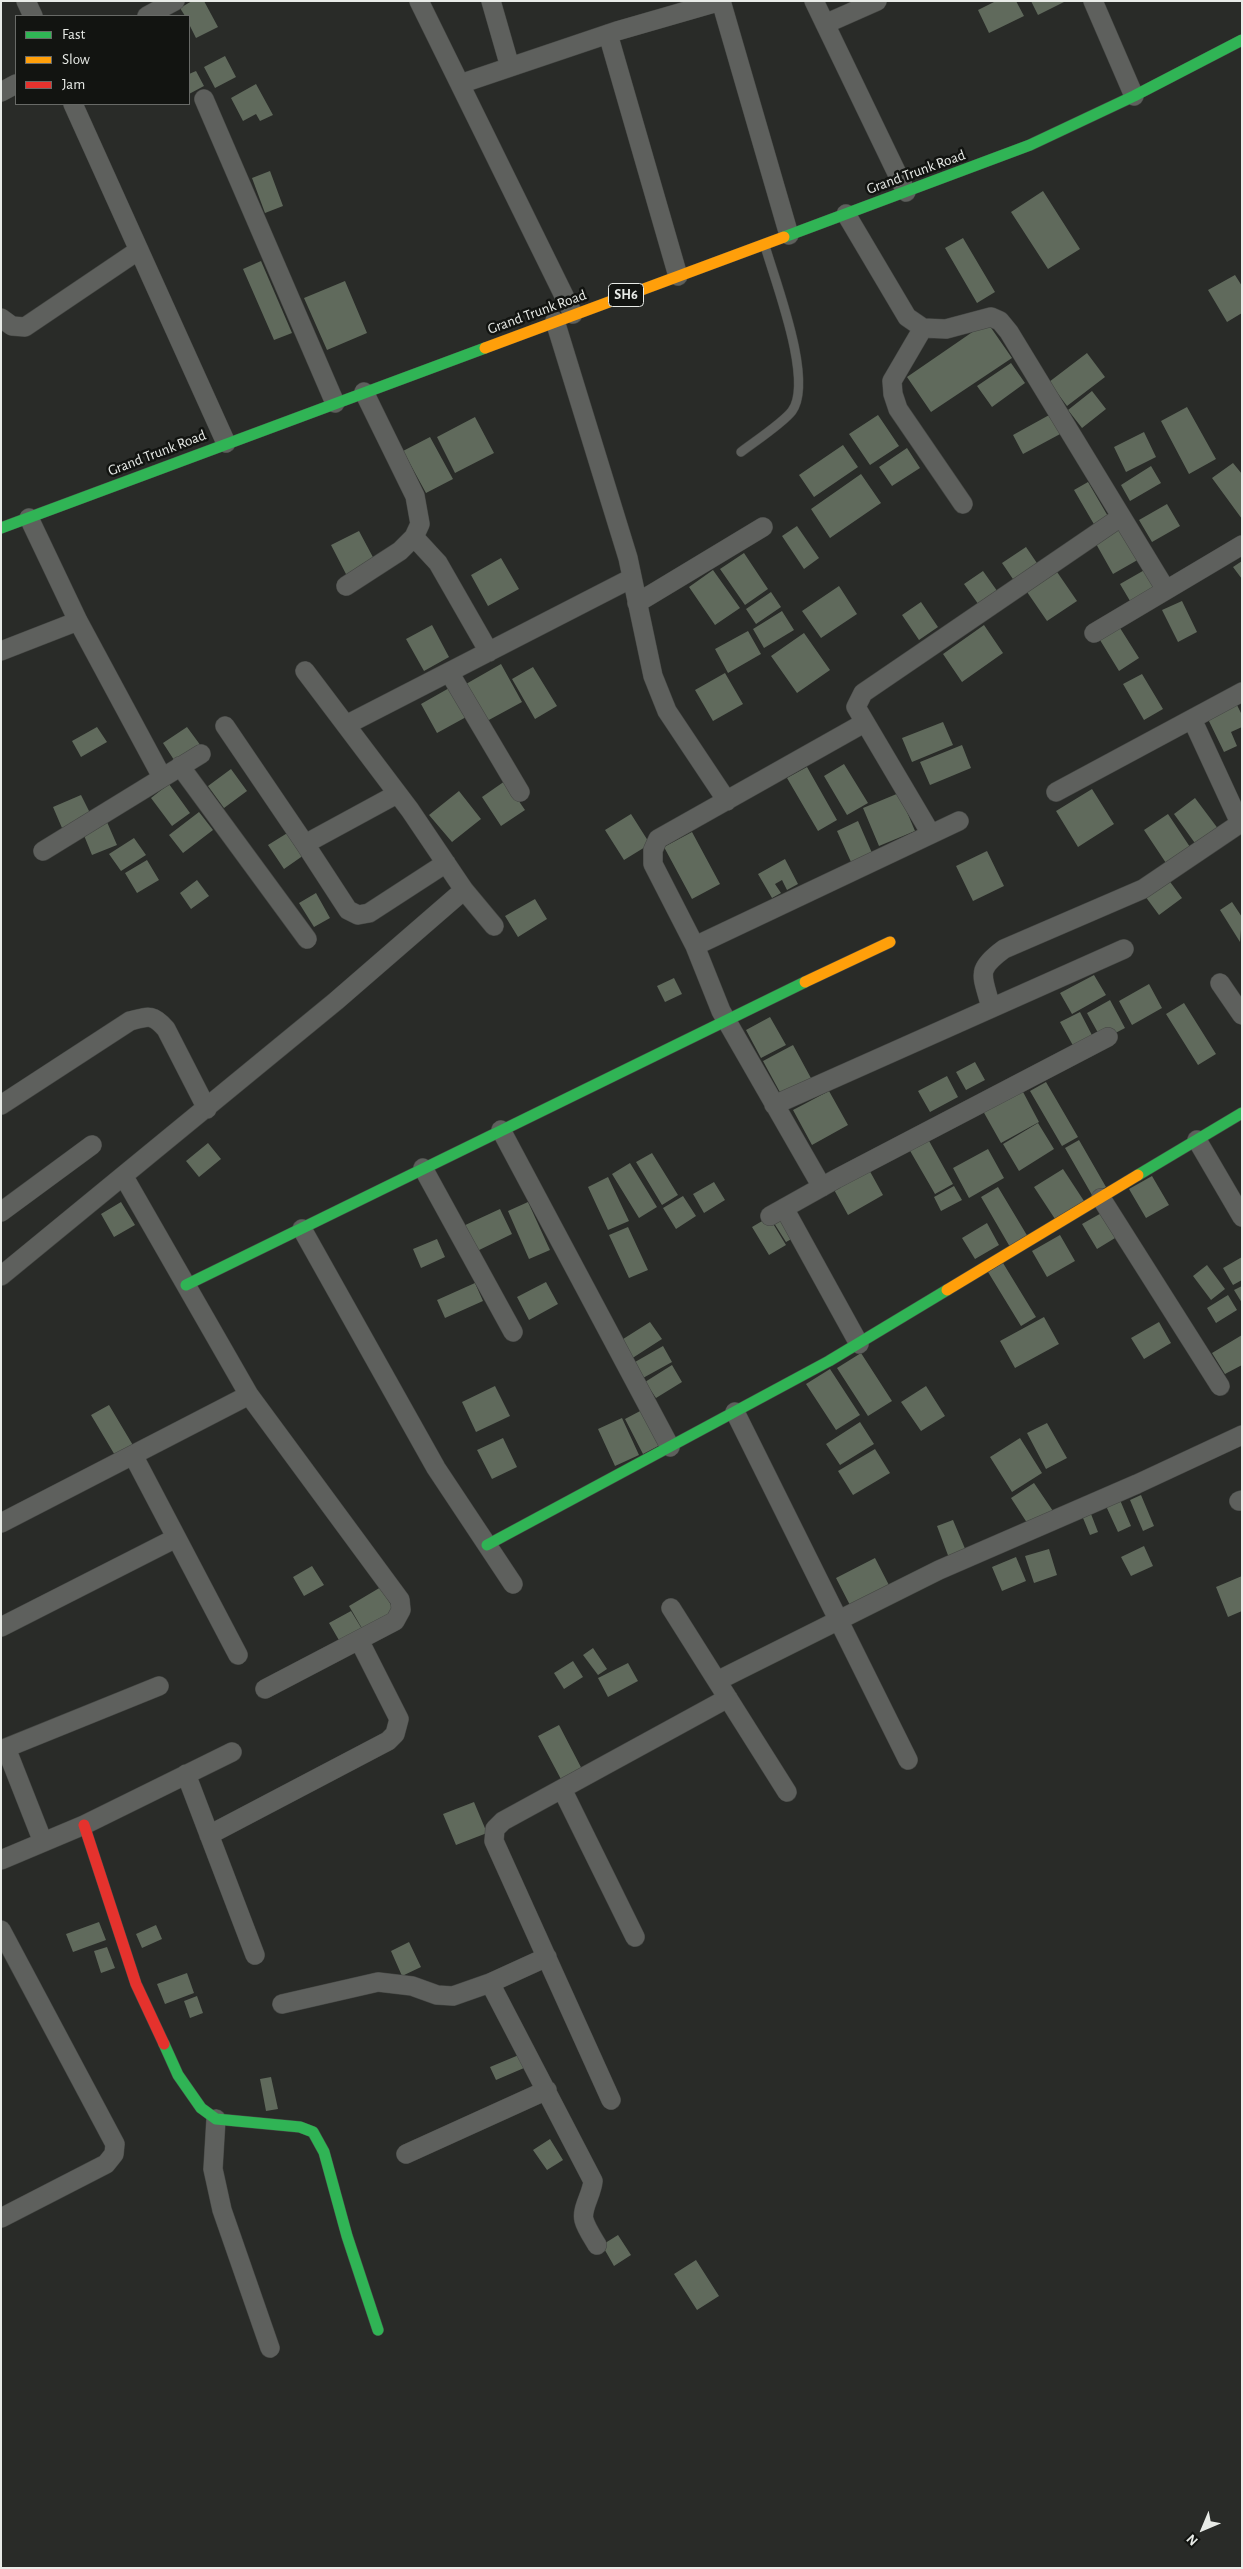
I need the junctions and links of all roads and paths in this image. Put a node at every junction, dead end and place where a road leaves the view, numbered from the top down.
1 (26, 1) edge
2 (175, 1) edge
3 (419, 1) edge
4 (491, 1) edge
5 (721, 1) edge
6 (814, 1) edge
7 (878, 1) edge
8 (1093, 1) edge
9 (33, 15) edge
10 (149, 15) edge
11 (825, 24) junction
12 (608, 34) junction
13 (1242, 40) edge
14 (510, 67) junction
15 (460, 84) junction
16 (15, 85) edge
17 (1, 92) edge
18 (1134, 96) junction
19 (204, 100) dead end
20 (73, 105) edge
21 (906, 192) junction
22 (846, 214) junction
23 (789, 235) junction
24 (764, 244) junction
25 (139, 250) junction
26 (678, 276) junction
27 (574, 314) junction
28 (1, 318) edge
29 (555, 321) junction
30 (924, 328) junction
31 (364, 392) junction
32 (335, 402) junction
33 (226, 443) junction
34 (741, 452) dead end
35 (964, 504) dead end
36 (1121, 517) junction
37 (29, 518) junction
38 (763, 527) dead end
39 (1, 528) edge
40 (414, 537) junction
41 (1242, 545) edge
42 (632, 578) junction
43 (346, 586) dead end
44 (1166, 590) junction
45 (637, 603) junction
46 (78, 621) junction
47 (1094, 633) dead end
48 (1, 651) edge
49 (489, 652) junction
50 (305, 671) dead end
51 (449, 672) junction
52 (1242, 692) edge
53 (1192, 719) junction
54 (864, 722) junction
55 (346, 725) junction
56 (225, 726) dead end
57 (201, 754) dead end
58 (180, 766) junction
59 (162, 777) junction
60 (520, 792) dead end
61 (1056, 792) dead end
62 (397, 794) junction
63 (727, 800) junction
64 (959, 821) dead end
65 (1241, 823) edge
66 (931, 834) junction
67 (306, 844) junction
68 (43, 851) dead end
69 (446, 863) junction
70 (464, 890) junction
71 (494, 926) dead end
72 (307, 939) dead end
73 (890, 942) dead end
74 (695, 946) junction
75 (1124, 949) dead end
76 (1220, 983) dead end
77 (992, 1008) junction
78 (1242, 1015) edge
79 (725, 1019) junction
80 (1108, 1038) dead end
81 (1, 1105) edge
82 (774, 1105) junction
83 (207, 1108) junction
84 (1242, 1113) edge
85 (501, 1130) junction
86 (1197, 1140) junction
87 (92, 1145) dead end
88 (423, 1168) junction
89 (124, 1177) junction
90 (822, 1187) junction
91 (1101, 1198) junction
92 (1, 1212) edge
93 (1242, 1217) edge
94 (302, 1229) junction
95 (1, 1276) edge
96 (186, 1285) junction
97 (513, 1332) dead end
98 (859, 1344) junction
99 (1220, 1386) dead end
100 (249, 1395) junction
101 (736, 1412) junction
102 (1242, 1435) edge
103 (670, 1447) junction
104 (133, 1455) junction
105 (1, 1523) edge
106 (176, 1538) junction
107 (487, 1545) junction
108 (513, 1584) dead end
109 (671, 1608) dead end
110 (838, 1621) junction
111 (1, 1628) edge
112 (359, 1640) junction
113 (238, 1655) dead end
114 (717, 1681) junction
115 (159, 1686) dead end
116 (264, 1689) dead end
117 (728, 1698) junction
118 (4, 1749) edge
119 (232, 1752) dead end
120 (908, 1760) dead end
121 (186, 1774) junction
122 (562, 1789) junction
123 (788, 1792) dead end
124 (84, 1824) junction
125 (209, 1835) junction
126 (43, 1842) junction
127 (1, 1860) edge
128 (1, 1930) edge
129 (635, 1937) dead end
130 (255, 1955) dead end
131 (547, 1957) junction
132 (490, 1983) junction
133 (282, 2004) dead end
134 (547, 2090) junction
135 (611, 2100) dead end
136 (216, 2119) junction
137 (406, 2154) dead end
138 (4, 2212) edge
139 (597, 2245) dead end
140 (378, 2330) dead end
141 (270, 2348) dead end

1 - 9 street
2 - 10 street
3 - 15 street
4 - 14 street
5 - 12 street
5 - 23 street
6 - 11 street
7 - 11 street
8 - 18 street
11 - 21 street
12 - 14 street
12 - 26 street
13 - 18 street, Grand Trunk Road / SH6
14 - 15 street
15 - 27 street
16 - 17 street
18 - 21 street, Grand Trunk Road / SH6
19 - 32 street
20 - 25 street
21 - 22 street, Grand Trunk Road / SH6
22 - 23 street, Grand Trunk Road / SH6
22 - 30 street
23 - 24 street, Grand Trunk Road / SH6
24 - 26 street, Grand Trunk Road / SH6
24 - 34 lane
25 - 28 street
25 - 33 street
26 - 27 street, Grand Trunk Road / SH6
27 - 29 street, Grand Trunk Road / SH6
29 - 31 street, Grand Trunk Road / SH6
29 - 42 street
30 - 35 street
30 - 36 street
31 - 32 street, Grand Trunk Road / SH6
31 - 40 street
32 - 33 street, Grand Trunk Road / SH6
33 - 37 street, Grand Trunk Road / SH6
36 - 44 street
36 - 54 street
37 - 39 street, Grand Trunk Road / SH6
37 - 46 street
38 - 45 street
40 - 43 street
40 - 49 street
41 - 44 street
42 - 45 street
42 - 49 street
44 - 47 street
45 - 63 street
46 - 48 street
46 - 59 street
49 - 51 street
50 - 55 street
51 - 55 street
51 - 60 street
52 - 53 street
53 - 61 street
53 - 65 street
54 - 63 street
54 - 66 street
55 - 62 street
56 - 67 street
57 - 58 street
58 - 59 street
58 - 72 street
59 - 68 street
62 - 67 street
62 - 69 street
63 - 74 street
64 - 66 street
65 - 77 street
66 - 74 street
67 - 69 street
69 - 70 street
70 - 71 street
70 - 83 street
73 - 79 street
74 - 79 street
75 - 77 street
76 - 78 street
77 - 82 street
79 - 82 street
79 - 85 street
80 - 90 street
81 - 83 street
82 - 90 street
83 - 89 street
84 - 86 street
85 - 88 street
85 - 103 street
86 - 91 street
86 - 93 street
87 - 92 street
88 - 94 street
88 - 97 street
89 - 95 street
89 - 96 street
90 - 98 street
91 - 98 street
91 - 99 street
94 - 96 street
94 - 107 street
96 - 100 street
98 - 101 street
100 - 104 street
100 - 112 street
101 - 103 street
101 - 110 street
102 - 110 street
103 - 107 street
104 - 105 street
104 - 106 street
106 - 111 street
106 - 113 street
107 - 108 street
109 - 114 street
110 - 114 street
110 - 120 street
112 - 116 street
112 - 125 street
114 - 117 street
115 - 118 street
117 - 122 street
117 - 123 street
118 - 126 street
119 - 121 street
121 - 124 street
121 - 125 street
122 - 129 street
122 - 131 street
124 - 126 street
124 - 136 street
125 - 130 street
126 - 127 street
128 - 138 street
131 - 132 street
131 - 135 street
132 - 133 street
132 - 134 street
134 - 137 street
134 - 139 street
136 - 140 street
136 - 141 street

